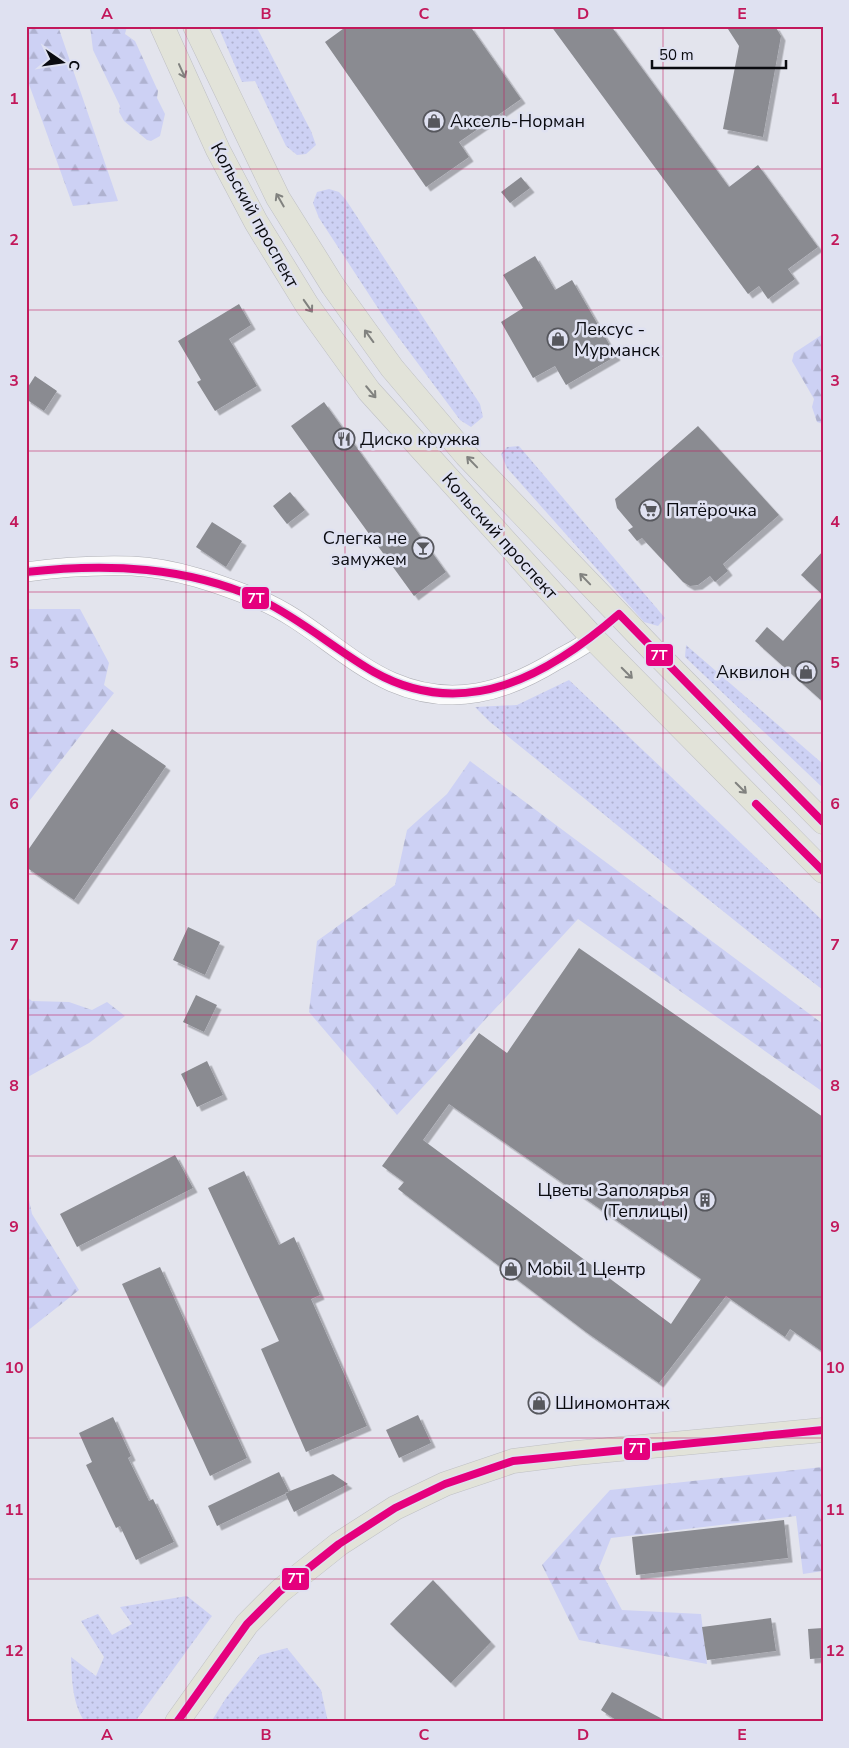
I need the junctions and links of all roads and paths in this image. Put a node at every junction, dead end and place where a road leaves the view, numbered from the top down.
1 (162, 26) edge
2 (195, 26) edge
3 (26, 572) edge
4 (619, 614) junction
5 (593, 638) junction
6 (823, 822) edge
7 (823, 871) edge
8 (823, 1430) edge
9 (177, 1722) edge

1 -> 5 main road, Кольский проспект
4 -> 2 main road, Кольский проспект
3 - 5 street
4 - 5 main road
4 - 6 main road, Кольский проспект
5 -> 7 main road, Кольский проспект
8 - 9 main road

